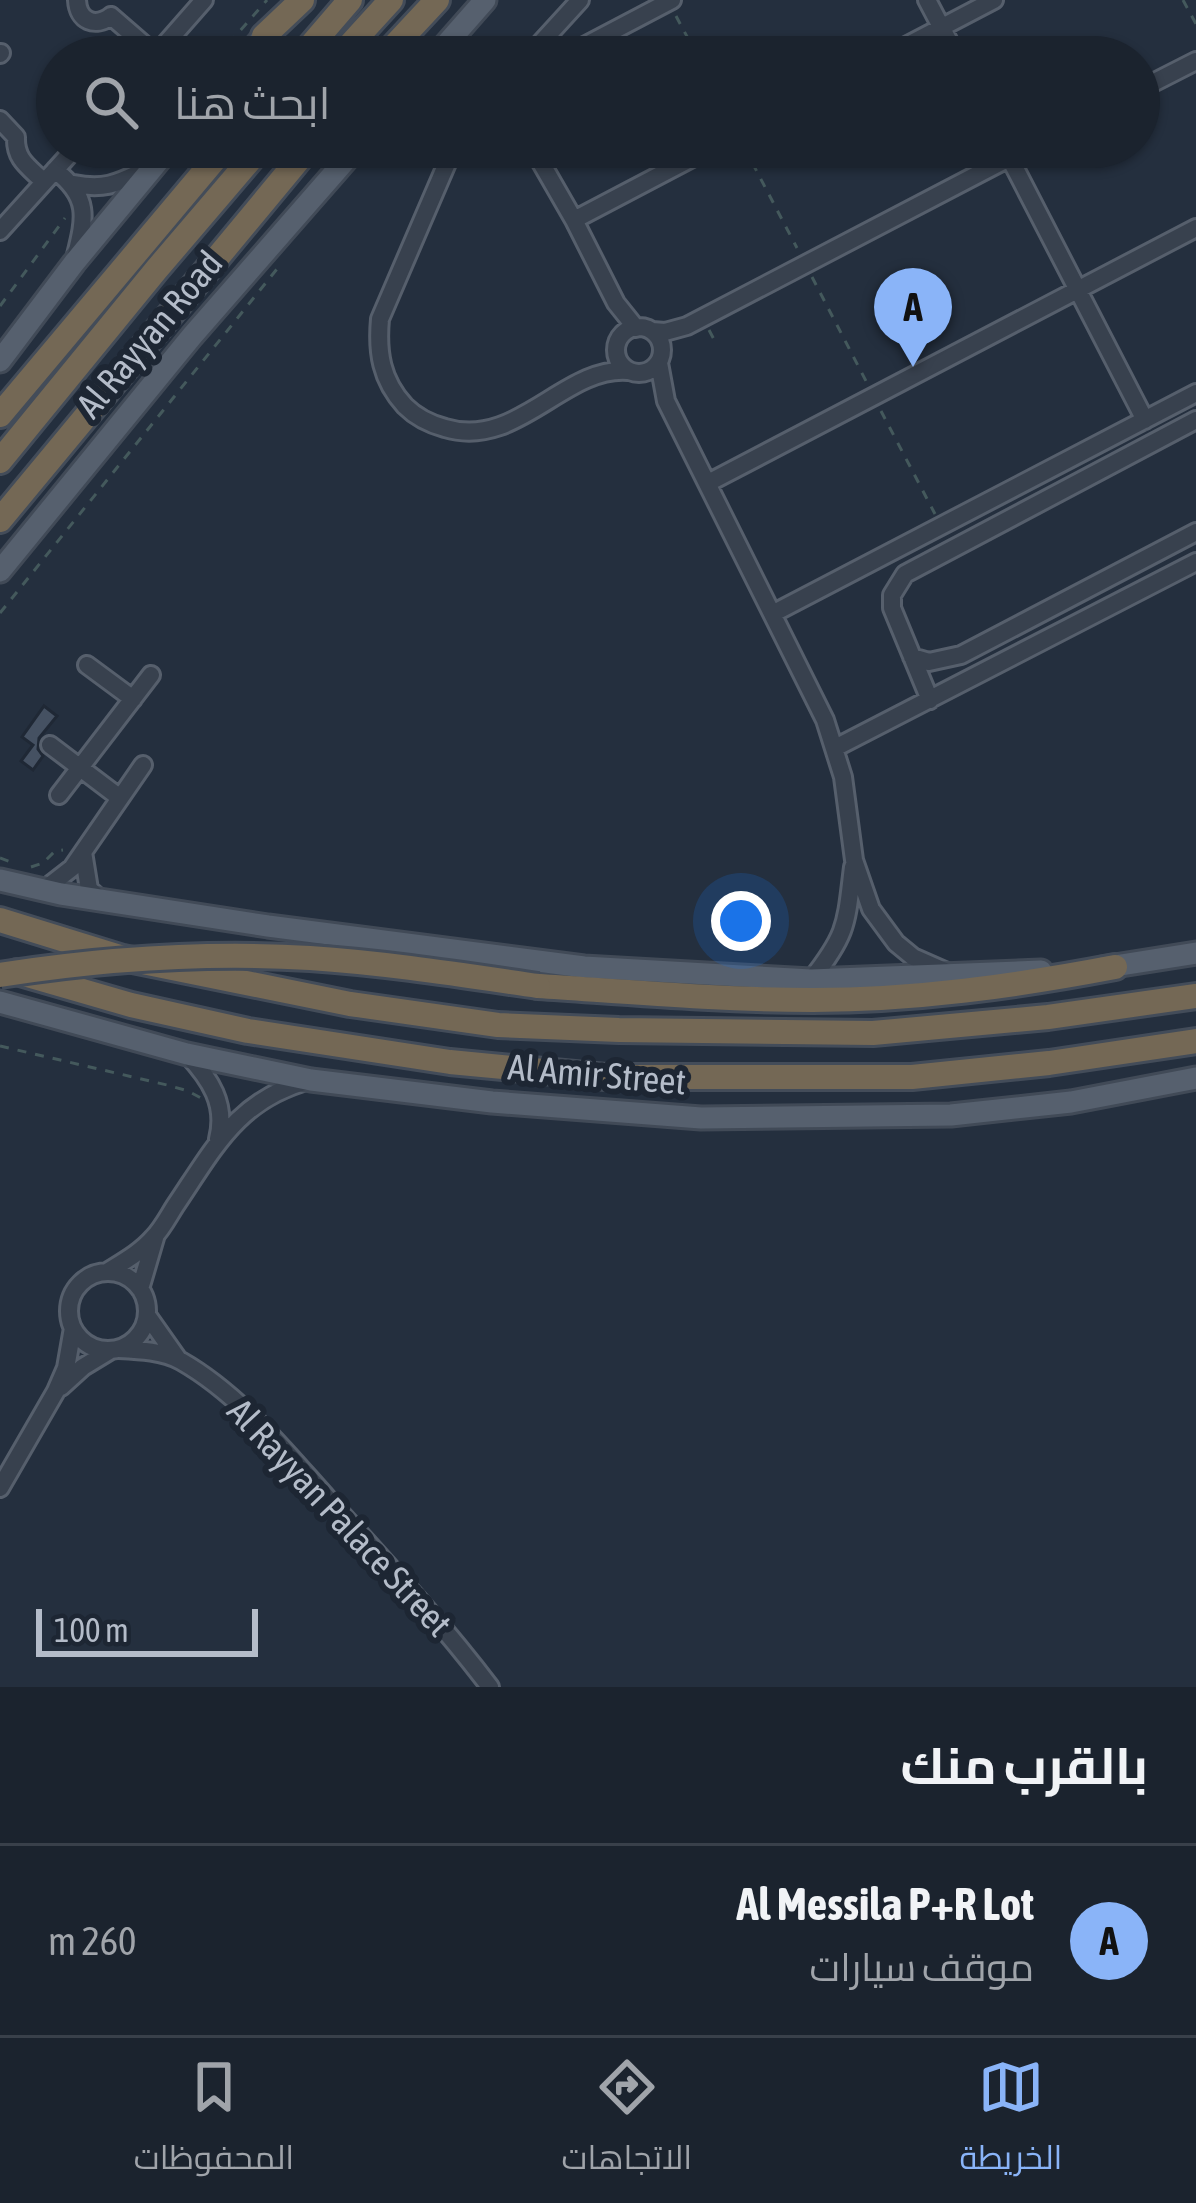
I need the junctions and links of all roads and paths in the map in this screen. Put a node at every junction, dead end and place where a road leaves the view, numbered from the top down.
1 (204, 0) edge
2 (267, 0) edge
3 (298, 0) edge
4 (350, 0) edge
5 (391, 0) edge
6 (436, 0) edge
7 (484, 0) edge
8 (580, 0) edge
9 (927, 0) edge
10 (994, 0) edge
11 (1183, 0) edge
12 (670, 1) edge
13 (114, 8) edge
14 (79, 14) edge
15 (1196, 24) edge
16 (941, 28) junction
17 (138, 36) edge
18 (172, 36) edge
19 (235, 36) edge
20 (264, 36) edge
21 (319, 36) edge
22 (358, 36) edge
23 (403, 36) edge
24 (453, 36) edge
25 (547, 36) edge
26 (603, 36) edge
27 (688, 36) edge
28 (926, 36) edge
29 (945, 36) edge
30 (1196, 61) edge
31 (1160, 79) edge
32 (0, 120) edge
33 (36, 167) edge
34 (37, 168) edge
35 (57, 168) edge
36 (106, 168) edge
37 (149, 168) edge
38 (151, 168) edge
39 (207, 168) edge
40 (243, 168) edge
41 (292, 168) edge
42 (339, 168) edge
43 (445, 168) edge
44 (544, 168) edge
45 (673, 168) edge
46 (755, 168) edge
47 (979, 168) edge
48 (1015, 168) edge
49 (50, 176) junction
50 (81, 189) junction
51 (574, 220) junction
52 (1196, 228) edge
53 (0, 231) edge
54 (74, 262) junction
55 (281, 263) dead end
56 (806, 265) junction
57 (1077, 290) junction
58 (0, 306) edge
59 (687, 326) junction
60 (631, 337) junction
61 (661, 358) junction
62 (0, 361) edge
63 (633, 372) junction
64 (596, 375) junction
65 (1196, 393) edge
66 (874, 396) junction
67 (666, 401) junction
68 (0, 415) edge
69 (1145, 420) junction
70 (1196, 420) edge
71 (0, 461) edge
72 (708, 483) junction
73 (0, 520) edge
74 (941, 526) junction
75 (1196, 532) edge
76 (1196, 562) edge
77 (0, 571) edge
78 (0, 613) edge
79 (774, 613) junction
80 (912, 657) junction
81 (87, 665) dead end
82 (151, 676) dead end
83 (134, 700) junction
84 (930, 700) junction
85 (50, 745) dead end
86 (835, 748) junction
87 (143, 765) dead end
88 (82, 769) junction
89 (59, 795) dead end
90 (120, 798) junction
91 (83, 852) junction
92 (0, 858) edge
93 (854, 860) junction
94 (0, 880) edge
95 (45, 890) junction
96 (101, 900) junction
97 (0, 920) edge
98 (1196, 953) edge
99 (1115, 967) junction
100 (0, 971) edge
101 (953, 974) junction
102 (811, 980) junction
103 (1196, 995) edge
104 (0, 1002) edge
105 (1196, 1041) edge
106 (0, 1046) edge
107 (187, 1054) junction
108 (1196, 1078) edge
109 (311, 1080) junction
110 (222, 1113) junction
111 (216, 1145) junction
112 (155, 1237) junction
113 (107, 1272) junction
114 (140, 1289) junction
115 (147, 1316) junction
116 (73, 1328) junction
117 (115, 1349) junction
118 (178, 1359) junction
119 (56, 1391) junction
120 (0, 1488) edge
121 (490, 1687) edge

1 - 18 street
2 - 19 path
3 - 20 highway
4 - 21 highway
5 - 22 highway
6 - 23 highway
7 - 24 main road
8 - 25 street
9 - 16 street
10 - 16 street
11 - 15 path
12 - 26 street
12 - 27 path
13 - 14 street
13 - 17 street
16 - 28 street
16 - 29 street
30 - 31 street
32 - 33 street
34 - 49 street
35 - 49 street
36 - 50 path
37 - 50 street
38 - 54 main road
39 - 68 highway, Al Rayyan Road
40 - 71 highway, Al Rayyan Road
41 - 73 highway
42 - 77 main road, Al Rayyan Road
43 - 64 street
44 - 51 street
45 - 51 street
46 - 56 path
47 - 56 street
48 - 57 street
49 - 50 street
49 - 53 street
50 - 54 street
50 - 58 path
51 - 60 street
52 - 57 street
54 - 62 main road
55 - 78 path
56 - 59 street
56 - 66 path
57 - 66 street
57 - 69 street
59 - 60 street
59 - 61 street
60 - 61 street
60 - 63 street
60 - 64 street
61 - 63 street
61 - 67 street
63 - 64 street
63 - 67 street
65 - 69 street
66 - 72 street
66 - 74 path
67 - 72 street
69 - 74 street
70 - 80 street
72 - 79 street
74 - 79 street
75 - 80 street
76 - 84 street
79 - 86 street
80 - 84 street
81 - 83 street
82 - 83 street
83 - 88 street
84 - 86 street
85 - 88 street
86 - 93 street
87 - 90 street
88 - 89 street
88 - 90 street
90 - 91 street
91 - 92 path
91 - 95 street
91 - 96 street
93 - 101 street
93 - 102 street
94 - 95 main road
95 - 96 main road
96 - 102 main road
97 - 103 highway, Al Amir Street
98 - 99 main road
99 - 100 highway, bridge
99 - 101 main road
100 - 105 highway, Al Amir Street
101 - 102 main road
104 - 107 main road, Al Amir Street
106 - 110 path
107 - 109 main road, Al Amir Street
107 - 110 street
108 - 109 main road, Al Amir Street
109 - 111 street
110 - 111 street
111 - 112 street
112 - 113 street
112 - 114 street
113 - 114 street
113 - 116 street
114 - 115 street
115 - 117 street
115 - 118 street, Al Rayyan Palace Street
116 - 117 street
116 - 119 street
117 - 118 street, Al Rayyan Palace Street
117 - 119 street
118 - 121 street, Al Rayyan Palace Street
119 - 120 street

